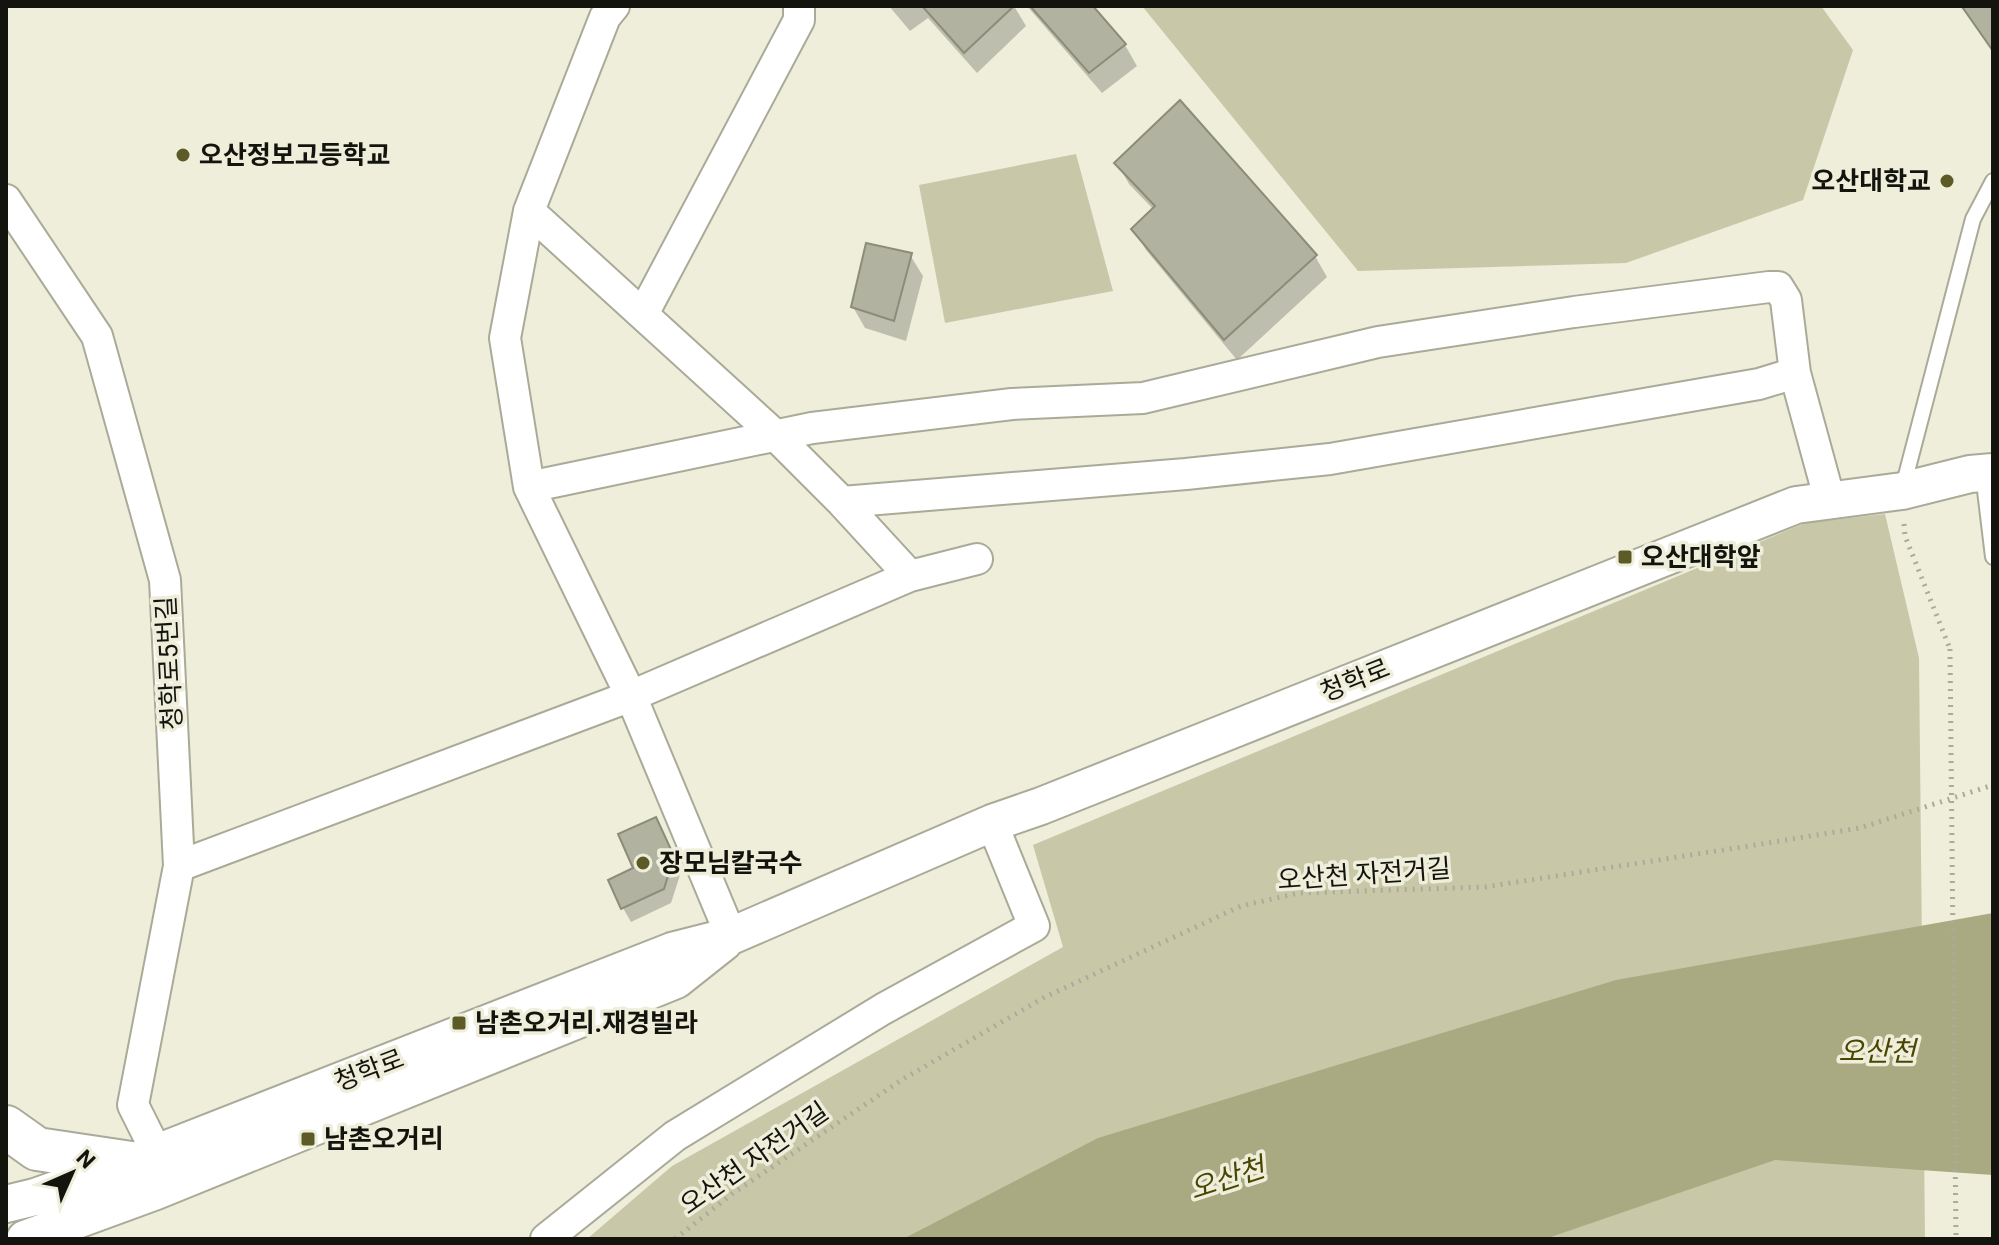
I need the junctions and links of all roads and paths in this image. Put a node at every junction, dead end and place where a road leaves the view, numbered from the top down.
1 (614, 6) edge
2 (799, 6) edge
3 (1993, 181) edge
4 (6, 200) edge
5 (529, 211) junction
6 (643, 314) junction
7 (1795, 373) junction
8 (775, 435) junction
9 (1988, 473) edge
10 (529, 487) junction
11 (1902, 491) junction
12 (1830, 501) junction
13 (842, 502) junction
14 (1993, 557) edge
15 (977, 559) dead end
16 (910, 576) junction
17 (631, 696) junction
18 (1993, 785) edge
19 (992, 823) junction
20 (179, 866) junction
21 (731, 936) junction
22 (6, 1127) edge
23 (148, 1169) junction
24 (6, 1204) edge
25 (25, 1239) edge
26 (111, 1239) edge
27 (546, 1239) edge
28 (675, 1239) edge
29 (1956, 1239) edge

1 - 5 street
2 - 6 street
3 - 11 lane
4 - 20 street, 청학로5번길
5 - 6 street
5 - 10 street
6 - 8 street
7 - 8 street
7 - 12 street
7 - 13 street
8 - 10 street
8 - 13 street
9 - 11 street, 청학로
9 - 14 lane
10 - 17 street
11 - 12 street, 청학로
11 - 29 path, bridge
12 - 19 street, 청학로
13 - 16 street
15 - 16 street
16 - 17 street
17 - 20 street
17 - 21 street
18 - 28 path, 오산천 자전거길
19 - 21 street, 청학로
19 - 27 street
20 - 23 street, 청학로5번길
21 - 23 street, 청학로
22 - 23 main road
23 - 24 street, 청학로
23 - 25 street, 청학로
23 - 26 street

